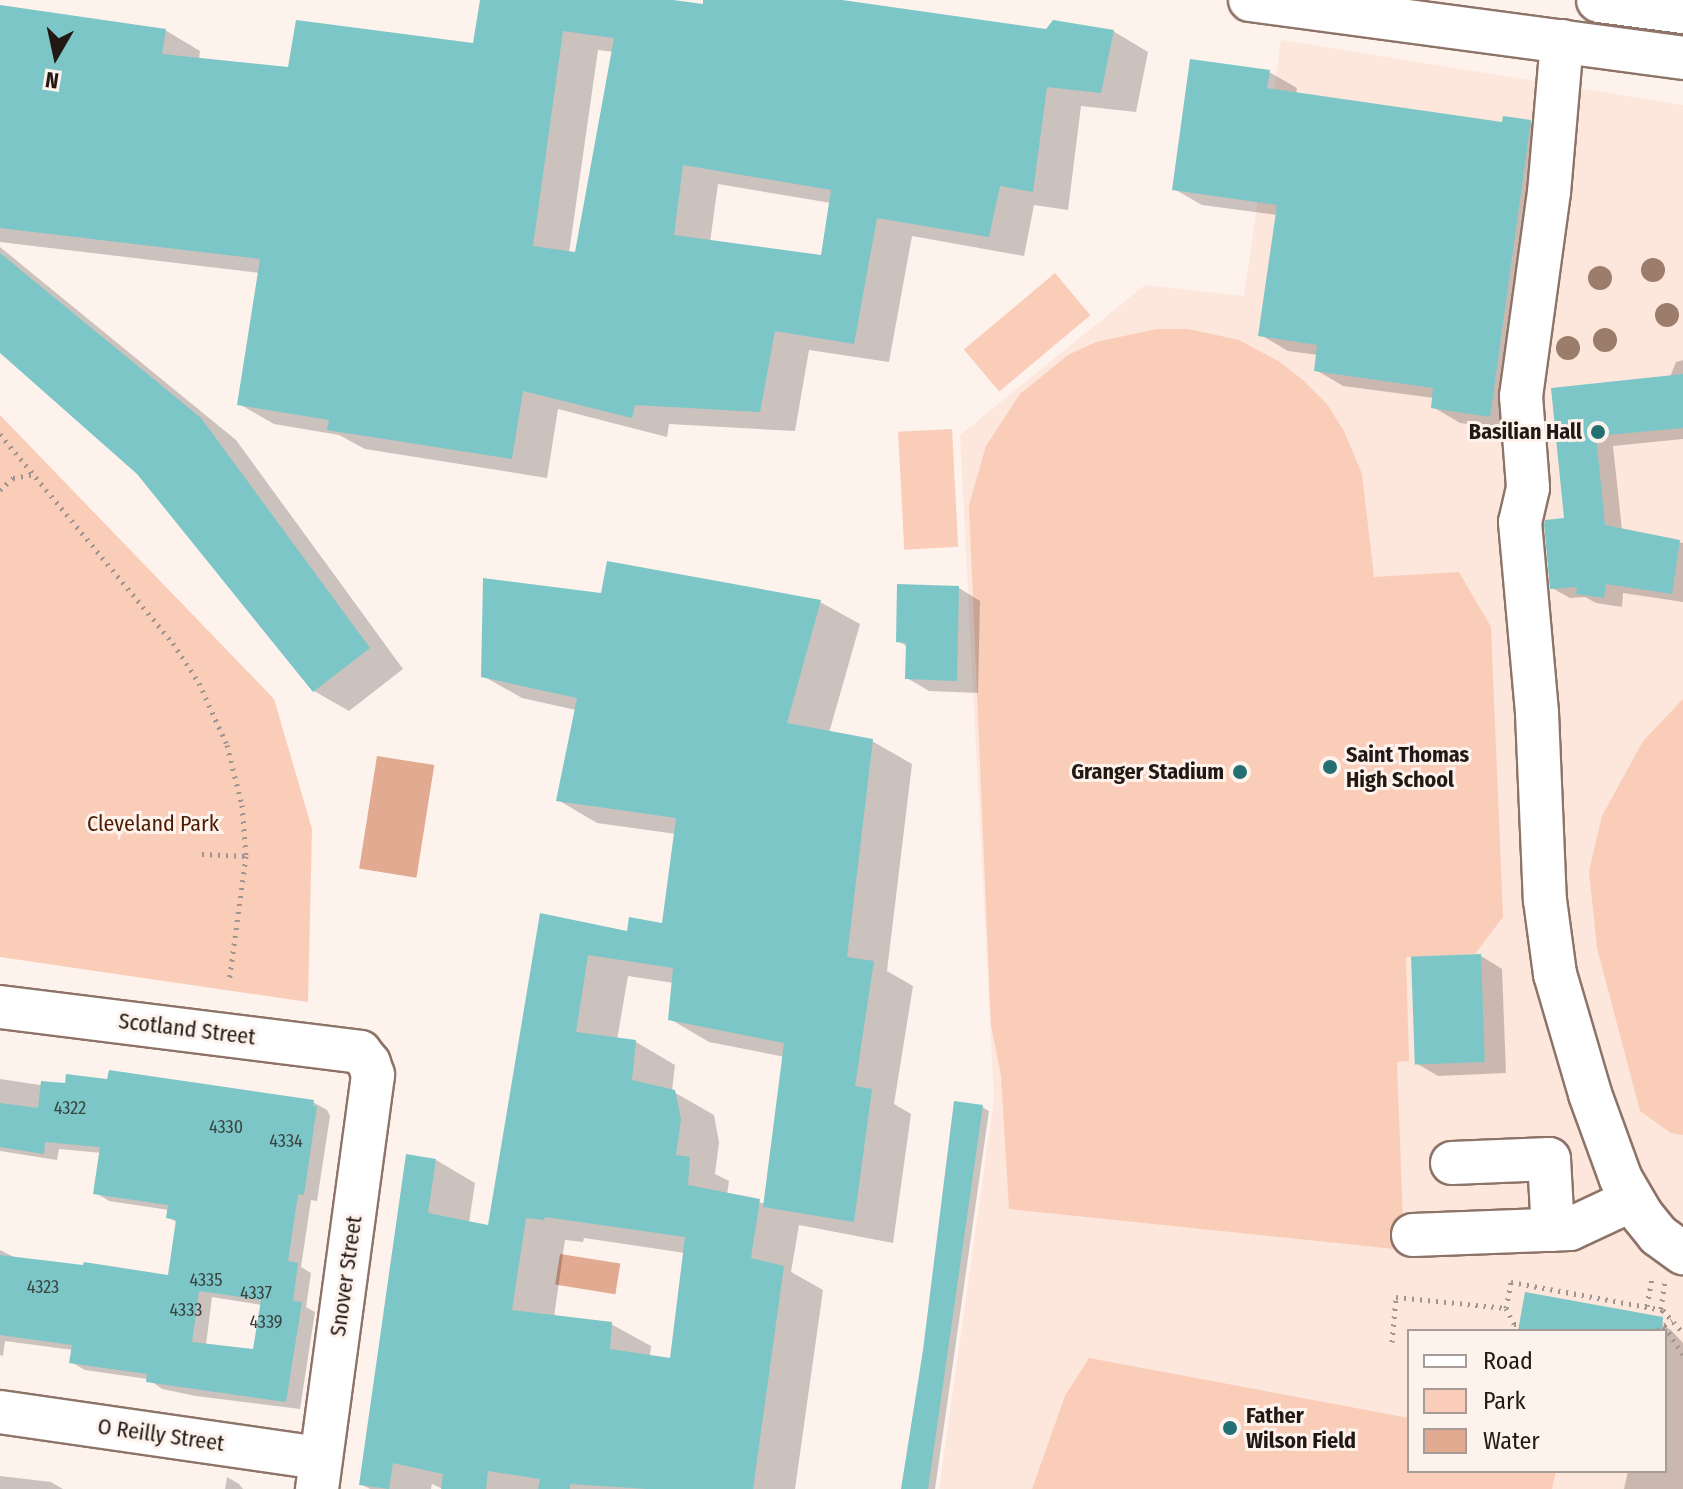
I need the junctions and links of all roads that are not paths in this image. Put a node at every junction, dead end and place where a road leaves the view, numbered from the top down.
1 (1250, 0) edge
2 (1599, 0) edge
3 (1683, 11) edge
4 (1562, 41) junction
5 (1683, 58) edge
6 (0, 1007) edge
7 (369, 1063) joint
8 (1452, 1163) dead end
9 (1632, 1200) junction
10 (1553, 1230) junction
11 (1413, 1235) dead end
12 (1674, 1270) edge
13 (0, 1412) edge
14 (319, 1474) edge

1 - 4 street
2 - 3 main road
4 - 5 street
4 - 9 street
6 - 7 street, Scotland Street
7 - 14 street, Snover Street
8 - 10 street
9 - 10 street
9 - 12 street
10 - 11 street
13 - 14 street, O Reilly Street

